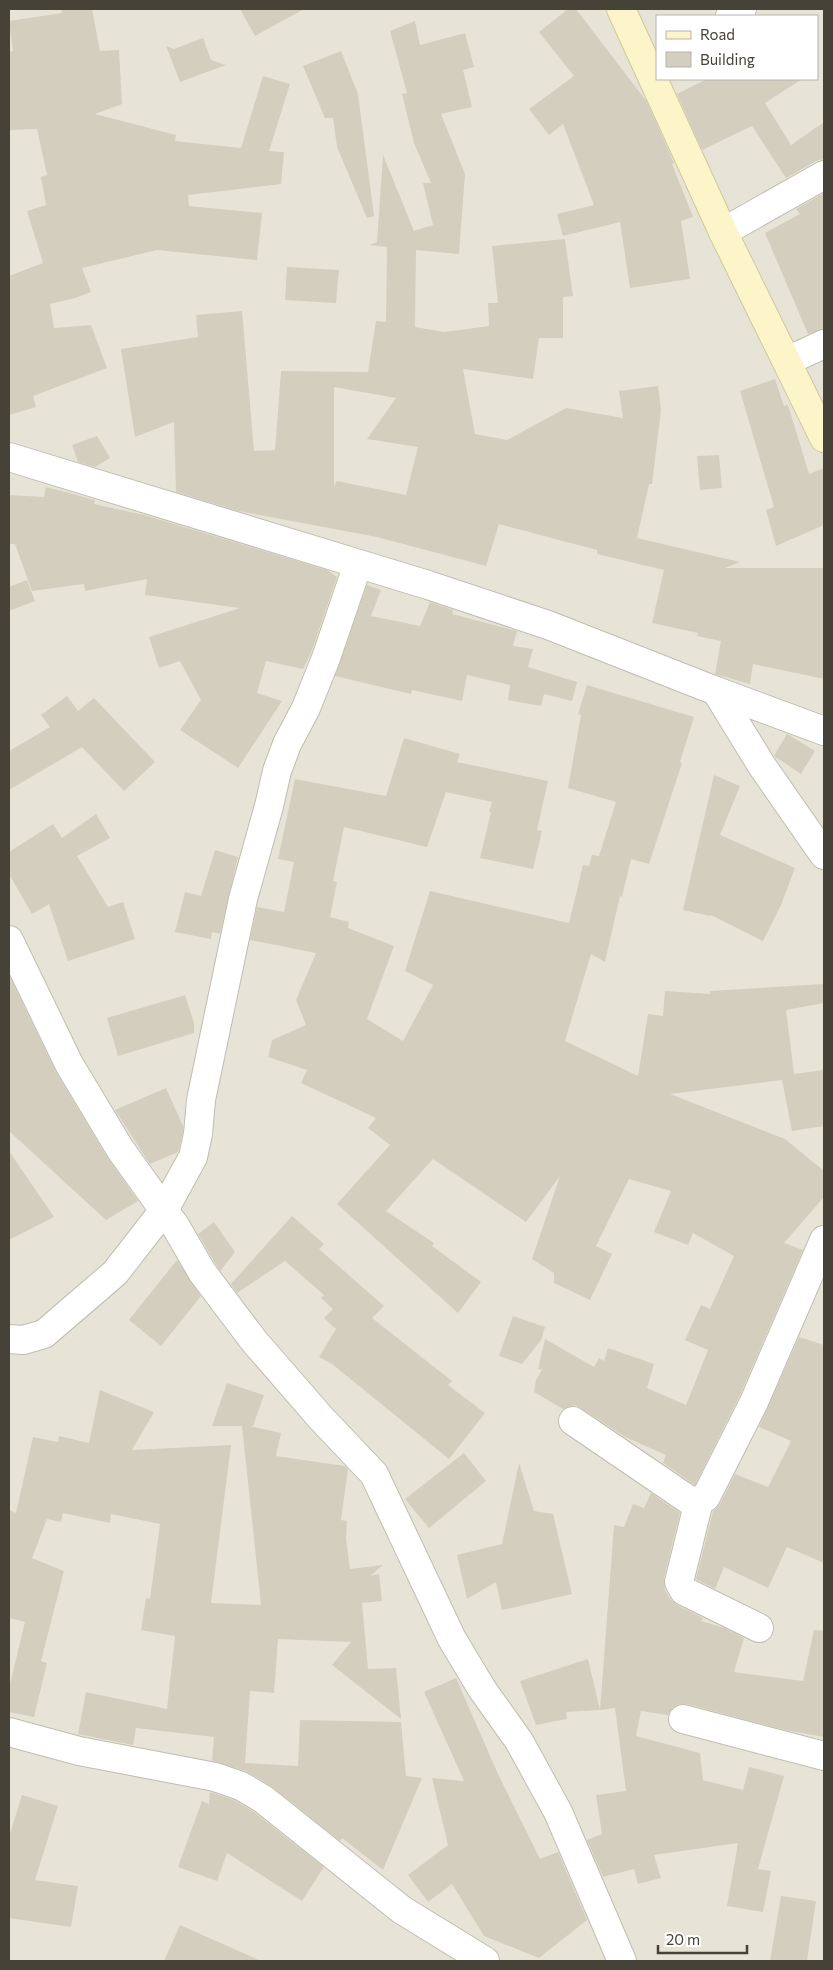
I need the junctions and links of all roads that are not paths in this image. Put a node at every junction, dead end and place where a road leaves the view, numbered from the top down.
1 (620, 9) edge
2 (652, 63) edge
3 (659, 80) edge
4 (824, 175) edge
5 (723, 232) junction
6 (824, 344) edge
7 (787, 362) junction
8 (824, 438) edge
9 (9, 457) edge
10 (358, 564) junction
11 (716, 691) junction
12 (824, 731) edge
13 (824, 855) edge
14 (9, 940) edge
15 (164, 1210) junction
16 (824, 1240) edge
17 (9, 1339) edge
18 (573, 1421) dead end
19 (699, 1501) junction
20 (759, 1628) dead end
21 (683, 1719) dead end
22 (9, 1732) edge
23 (824, 1756) edge
24 (485, 1961) edge
25 (622, 1961) edge

1 - 2 street
3 - 5 street
4 - 5 street
5 - 7 street
6 - 7 street
7 - 8 street
9 - 10 street
10 - 11 street
10 - 15 street
11 - 12 street
11 - 13 street
14 - 15 street
15 - 17 street
15 - 25 street
16 - 19 street
18 - 19 street
19 - 20 street
21 - 23 street
22 - 24 street

